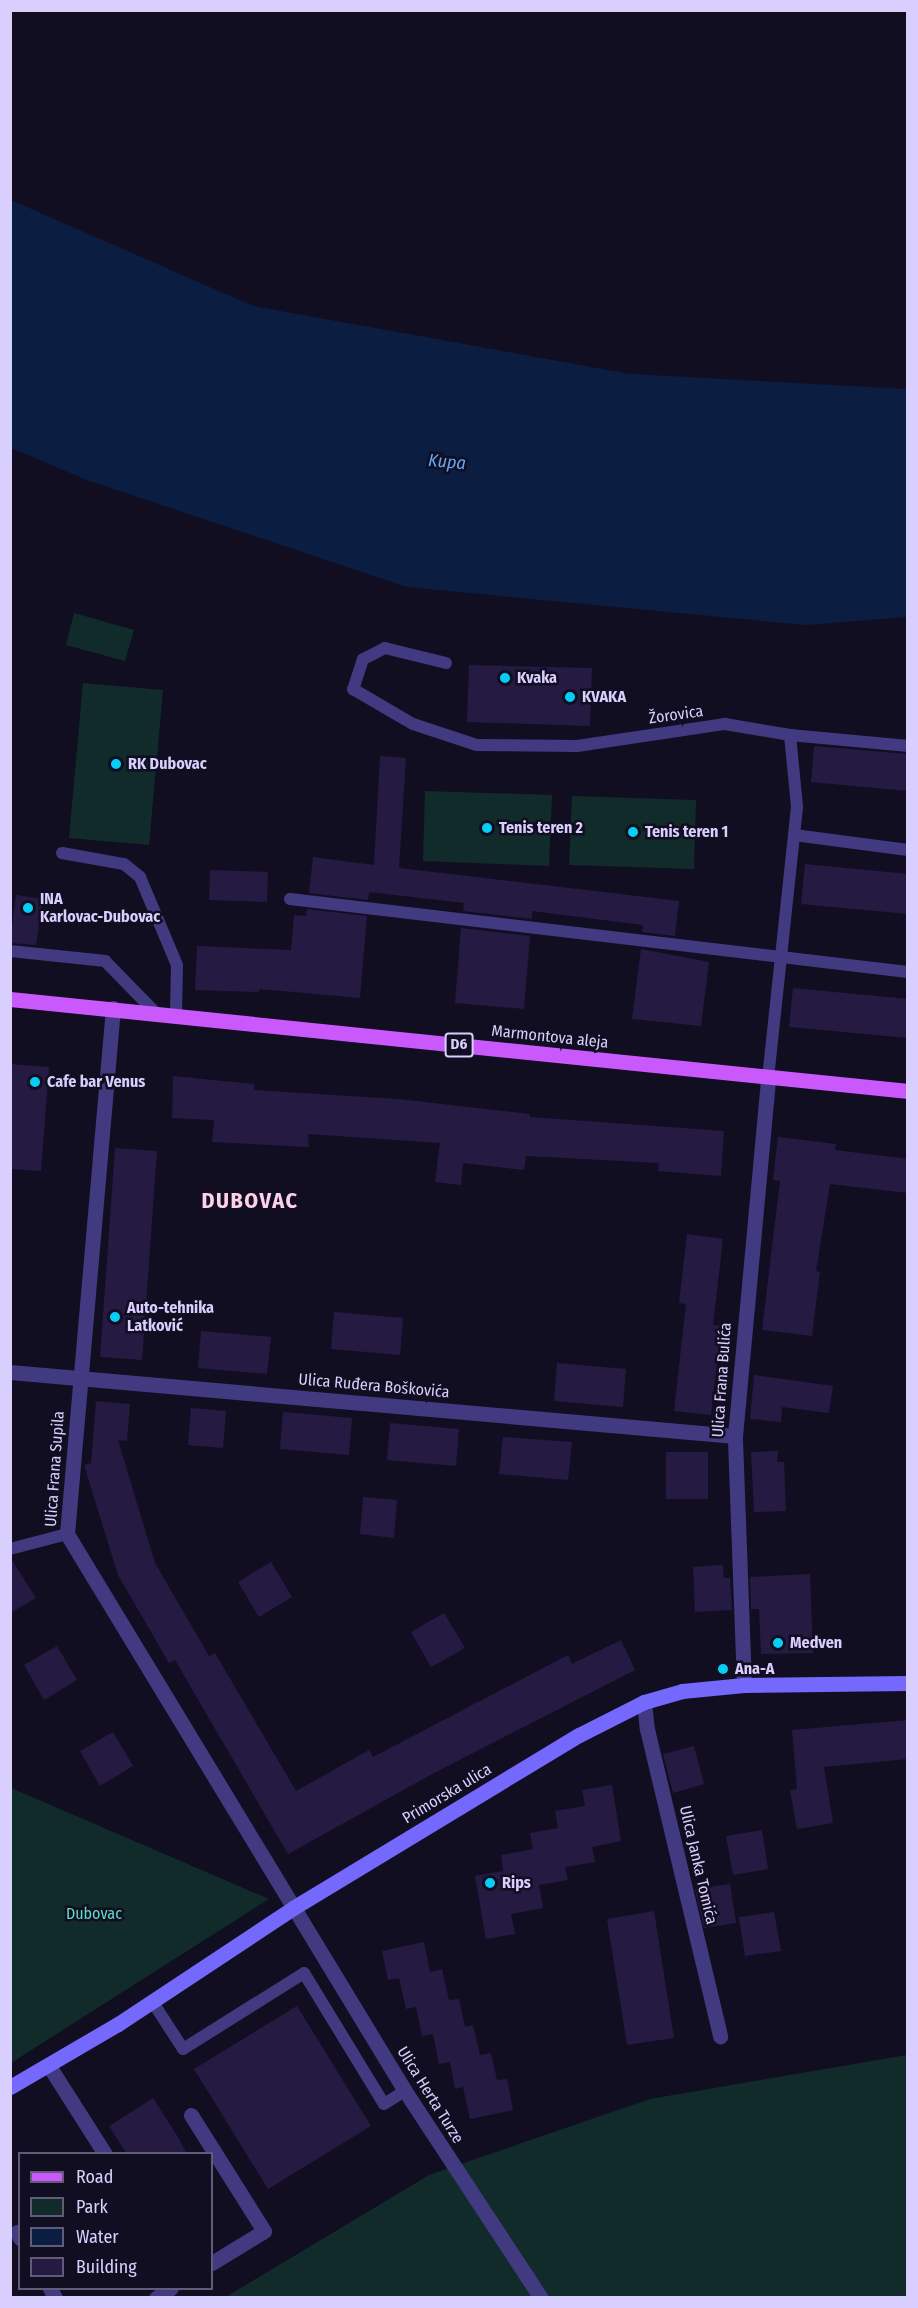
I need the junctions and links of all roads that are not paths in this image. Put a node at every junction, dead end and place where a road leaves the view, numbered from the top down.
1 (446, 663) dead end
2 (790, 735) junction
3 (908, 746) edge
4 (794, 835) junction
5 (908, 850) edge
6 (62, 853) dead end
7 (290, 899) dead end
8 (10, 951) edge
9 (779, 956) junction
10 (908, 972) edge
11 (10, 999) edge
12 (113, 1008) junction
13 (155, 1012) junction
14 (176, 1014) junction
15 (768, 1079) junction
16 (908, 1091) edge
17 (10, 1372) edge
18 (80, 1379) junction
19 (735, 1436) junction
20 (67, 1534) junction
21 (10, 1549) edge
22 (908, 1683) edge
23 (744, 1686) junction
24 (644, 1702) junction
25 (293, 1908) junction
26 (152, 2001) junction
27 (720, 2036) dead end
28 (49, 2066) junction
29 (10, 2087) edge
30 (405, 2091) junction
31 (191, 2115) dead end
32 (104, 2152) edge
33 (213, 2262) edge
34 (169, 2290) edge
35 (156, 2298) edge
36 (542, 2298) edge

1 - 2 lane, Žorovica
2 - 3 lane
2 - 4 lane
4 - 5 lane
4 - 9 lane
6 - 14 lane
7 - 9 lane
8 - 13 lane
9 - 10 lane
9 - 15 lane
11 - 12 main road, Marmontova aleja / D6
12 - 13 main road, Marmontova aleja / D6
12 - 18 street, Ulica Frana Supila
13 - 14 main road, Marmontova aleja / D6
14 - 15 main road, Marmontova aleja / D6
15 - 16 main road, Marmontova aleja / D6
15 - 19 street, Ulica Frana Bulića
17 - 18 street, Ulica Ruđera Boškovića
18 - 19 street, Ulica Ruđera Boškovića
18 - 20 street, Ulica Frana Supila
19 - 23 street, Ulica Frana Bulića
20 - 21 lane
20 - 25 street, Ulica Frana Supila
22 - 23 main road, Primorska ulica
23 - 24 main road, Primorska ulica
24 - 25 main road, Primorska ulica
24 - 27 street, Ulica Janka Tomića
25 - 26 main road, Primorska ulica
25 - 30 street, Ulica Herta Turze
26 - 28 main road, Primorska ulica
26 - 30 lane
28 - 29 main road, Primorska ulica
28 - 32 street
30 - 36 street, Ulica Herta Turze
31 - 33 street
34 - 35 street

